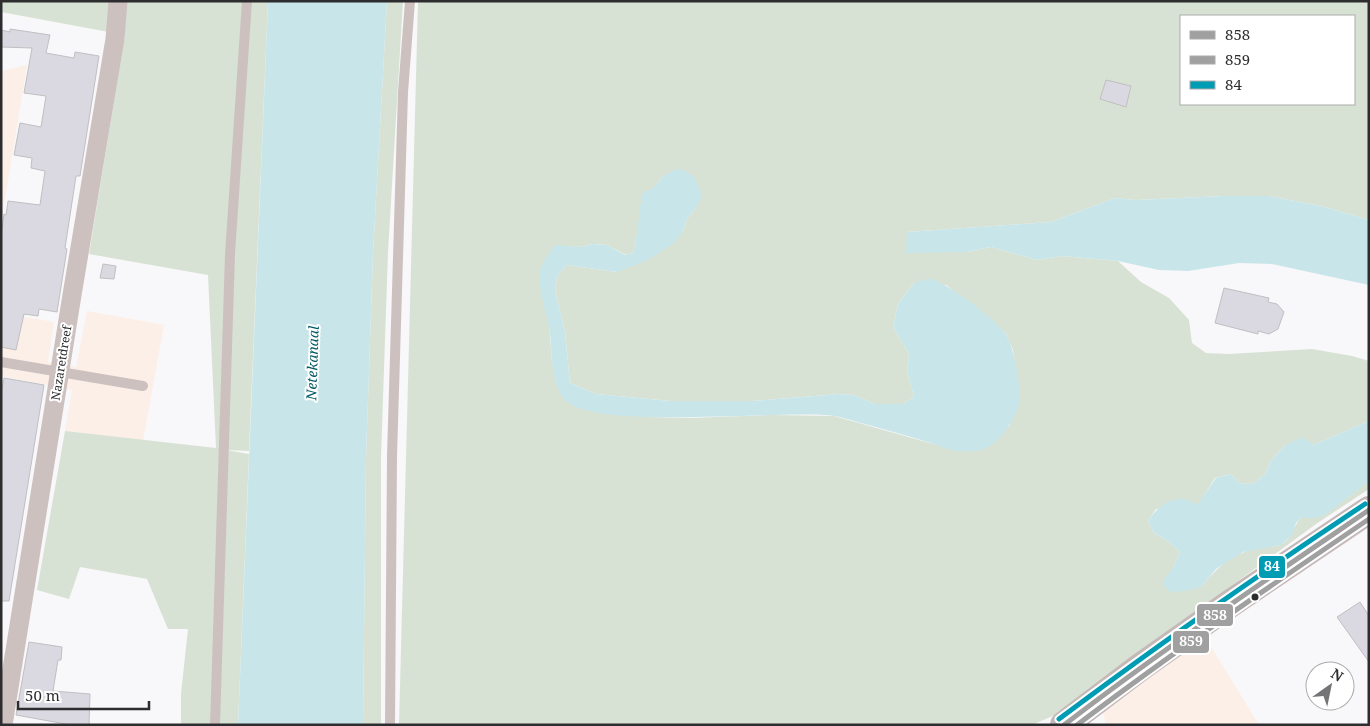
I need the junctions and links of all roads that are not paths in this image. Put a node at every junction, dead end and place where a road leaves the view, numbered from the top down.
1 (118, 1) edge
2 (247, 1) edge
3 (410, 1) edge
4 (1, 362) edge
5 (60, 372) junction
6 (143, 386) dead end
7 (1369, 510) edge
8 (3, 725) edge
9 (215, 725) edge
10 (390, 725) edge
11 (1064, 725) edge

1 - 5 street, Nazaretdreef
2 - 9 lane
3 - 10 lane
4 - 5 lane
5 - 6 lane
5 - 8 street, Nazaretdreef
7 - 11 main road

